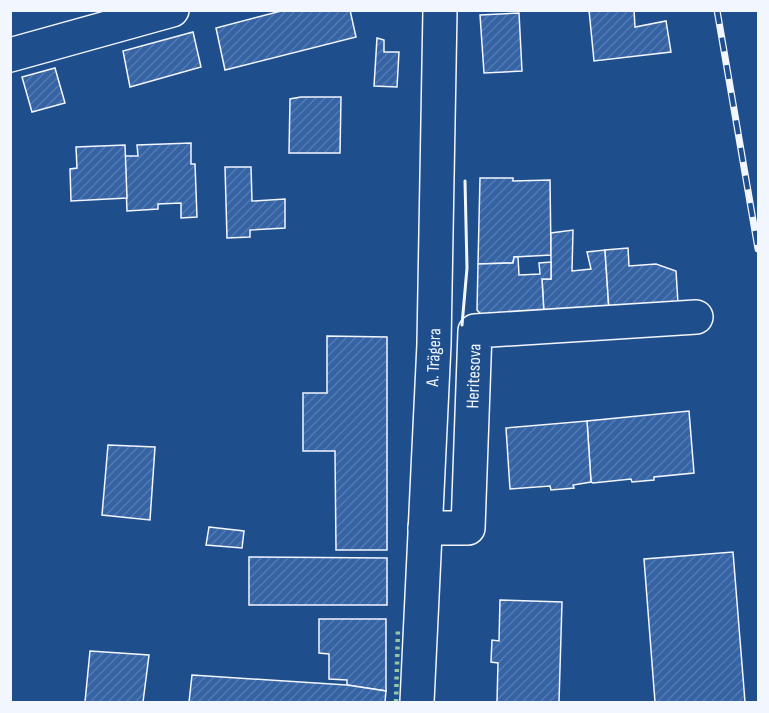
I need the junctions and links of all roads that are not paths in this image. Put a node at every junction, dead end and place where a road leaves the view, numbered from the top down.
1 (172, 10) edge
2 (440, 10) edge
3 (10, 55) edge
4 (696, 317) dead end
5 (425, 528) junction
6 (417, 702) edge

1 - 3 street
2 - 5 street, A. Trägera
4 - 5 street, Heritesova
5 - 6 street, A. Trägera

